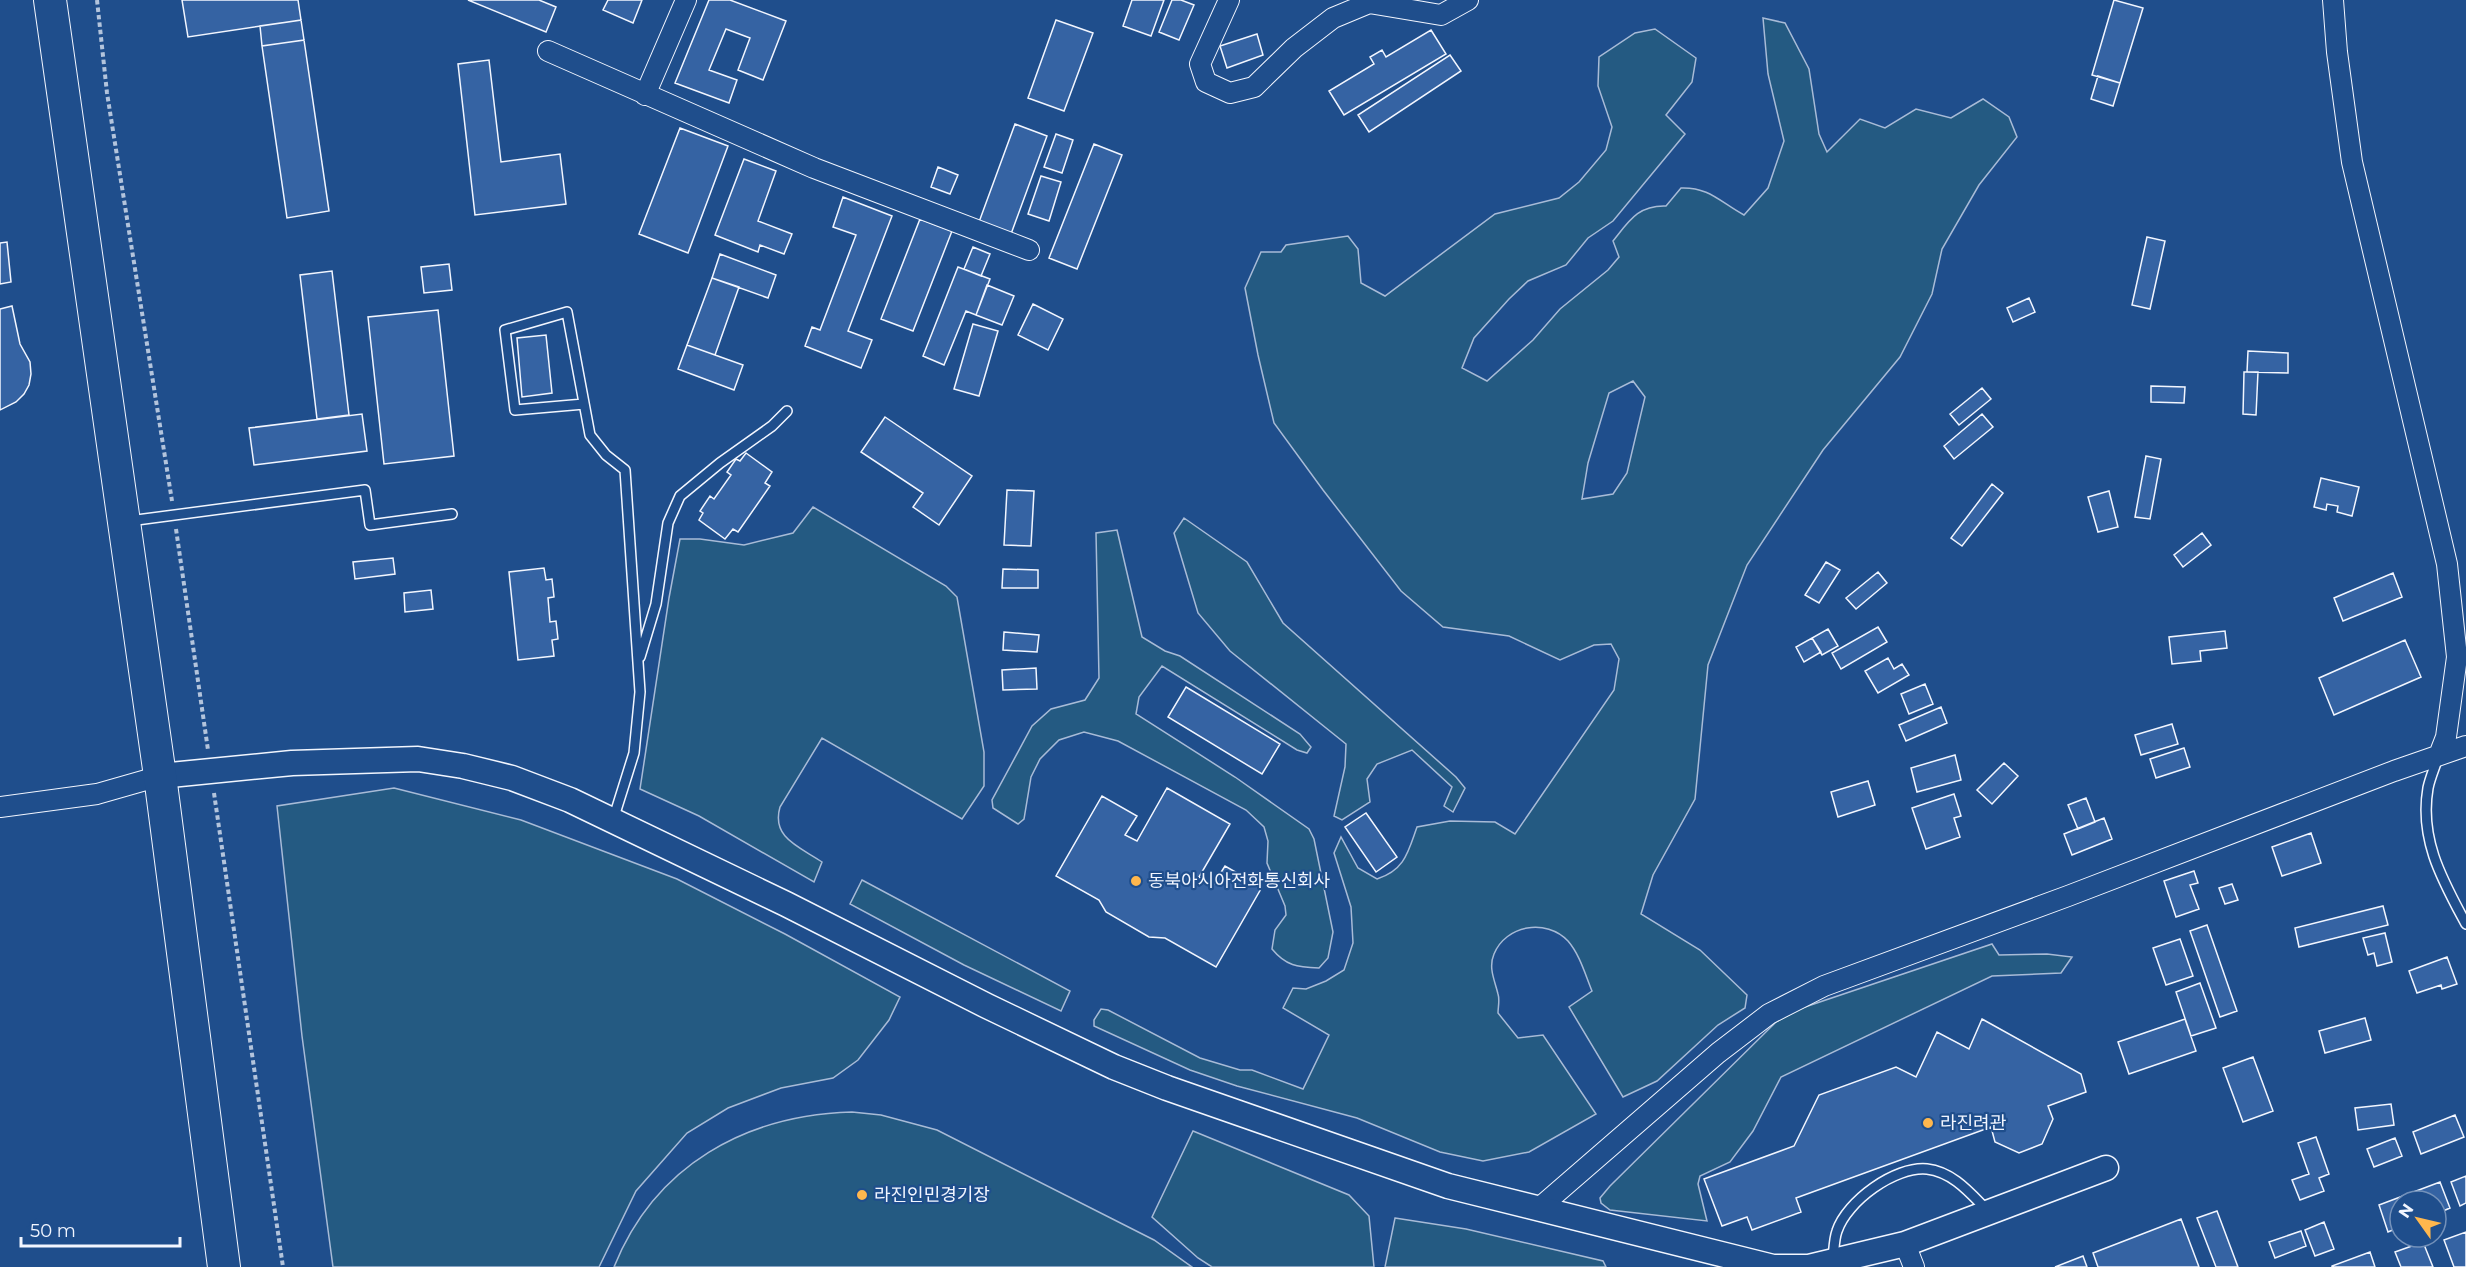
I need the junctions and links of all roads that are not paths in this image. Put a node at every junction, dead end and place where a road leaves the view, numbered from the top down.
1 (50, 0) edge
2 (686, 0) edge
3 (1229, 0) edge
4 (1468, 0) edge
5 (2333, 0) edge
6 (548, 51) dead end
7 (645, 95) junction
8 (1029, 250) dead end
9 (584, 404) junction
10 (787, 411) dead end
11 (452, 514) dead end
12 (124, 521) junction
13 (638, 662) junction
14 (2466, 746) edge
15 (2439, 755) junction
16 (160, 776) junction
17 (0, 807) edge
18 (613, 820) junction
19 (2466, 924) edge
20 (2106, 1168) dead end
21 (1538, 1209) junction
22 (1990, 1212) junction
23 (1905, 1244) junction
24 (1833, 1261) junction
25 (224, 1267) edge
26 (1914, 1267) edge

1 - 12 highway
2 - 7 street
3 - 4 street
5 - 15 street
6 - 7 street
7 - 8 street
9 - 9 lane
9 - 13 lane
10 - 13 lane
11 - 12 lane
12 - 16 highway
13 - 18 lane
14 - 15 street
15 - 19 lane
15 - 21 street
16 - 17 street
16 - 18 street
16 - 25 highway
18 - 21 street
20 - 22 street
21 - 24 street
22 - 23 street
22 - 24 lane
23 - 24 street
23 - 26 street

